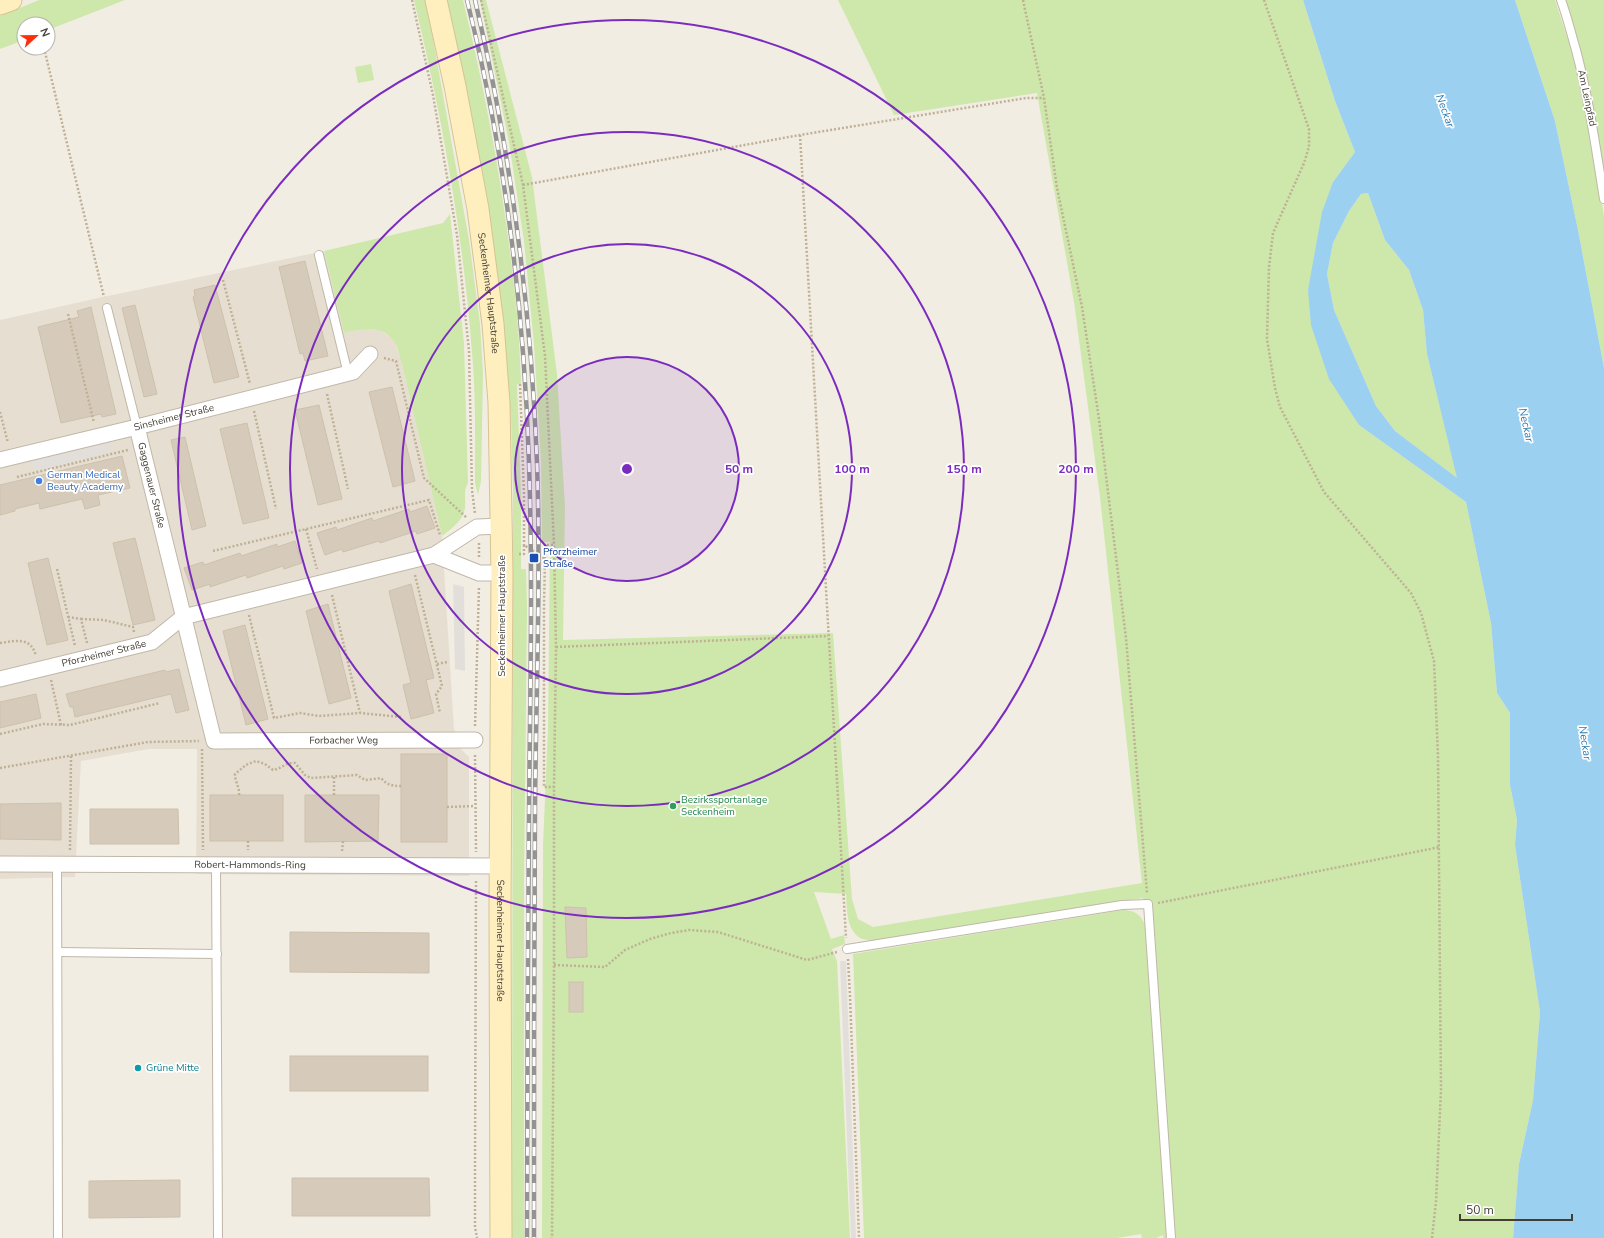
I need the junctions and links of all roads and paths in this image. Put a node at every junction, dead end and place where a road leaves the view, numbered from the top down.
1 (11, 0) edge
2 (412, 0) edge
3 (436, 0) edge
4 (482, 0) edge
5 (1023, 0) edge
6 (1264, 0) edge
7 (1561, 0) edge
8 (0, 4) edge
9 (46, 56) edge
10 (1044, 98) junction
11 (800, 135) junction
12 (523, 185) junction
13 (1604, 198) edge
14 (319, 255) dead end
15 (107, 308) joint
16 (68, 314) dead end
17 (370, 354) joint
18 (348, 374) junction
19 (324, 380) junction
20 (520, 384) dead end
21 (0, 412) edge
22 (137, 427) junction
23 (97, 437) junction
24 (141, 447) junction
25 (6, 459) edge
26 (17, 477) dead end
27 (348, 489) dead end
28 (502, 526) junction
29 (477, 527) junction
30 (306, 529) junction
31 (524, 545) dead end
32 (554, 545) junction
33 (213, 551) dead end
34 (439, 552) junction
35 (545, 559) dead end
36 (412, 561) junction
37 (57, 569) dead end
38 (545, 570) dead end
39 (479, 573) junction
40 (502, 573) junction
41 (325, 582) junction
42 (246, 602) junction
43 (68, 617) junction
44 (183, 617) junction
45 (81, 619) junction
46 (828, 636) junction
47 (0, 643) edge
48 (138, 646) junction
49 (556, 647) junction
50 (84, 659) junction
51 (447, 662) dead end
52 (437, 664) junction
53 (44, 669) junction
54 (0, 679) edge
55 (160, 703) dead end
56 (360, 713) junction
57 (440, 713) dead end
58 (401, 718) dead end
59 (61, 724) junction
60 (0, 734) edge
61 (474, 740) junction
62 (71, 756) junction
63 (0, 768) edge
64 (334, 776) junction
65 (401, 786) dead end
66 (554, 787) junction
67 (239, 795) dead end
68 (334, 795) dead end
69 (475, 806) junction
70 (447, 807) dead end
71 (1440, 848) junction
72 (0, 864) edge
73 (64, 864) junction
74 (209, 865) junction
75 (476, 866) junction
76 (500, 866) junction
77 (1148, 904) junction
78 (847, 949) junction
79 (58, 952) junction
80 (217, 954) junction
81 (554, 965) junction
82 (58, 1238) edge
83 (218, 1238) edge
84 (477, 1238) edge
85 (501, 1238) edge
86 (552, 1238) edge
87 (859, 1238) edge
88 (1172, 1238) edge
89 (1432, 1238) edge

1 - 8 main road
2 - 29 path
3 - 28 main road, Seckenheimer Hauptstraße
4 - 12 path
5 - 10 path
6 - 71 path
7 - 13 lane, Am Leinpfad
9 - 15 path
10 - 11 path
10 - 77 path
11 - 12 path
11 - 46 path
12 - 32 path
14 - 18 lane
15 - 22 lane, Gaggenauer Straße
16 - 23 path
17 - 18 street, Sinsheimer Straße
17 - 29 path
18 - 19 street, Sinsheimer Straße
19 - 22 street, Sinsheimer Straße
19 - 27 path
20 - 31 path
21 - 25 path
22 - 23 street, Sinsheimer Straße
22 - 24 street, Gaggenauer Straße
23 - 25 street, Sinsheimer Straße
24 - 26 path
24 - 44 street, Gaggenauer Straße
28 - 29 street
28 - 40 main road, Seckenheimer Hauptstraße
29 - 34 street, Pforzheimer Straße
29 - 39 path
30 - 33 path
30 - 34 path
30 - 41 path
32 - 35 path
32 - 49 path
34 - 36 street, Pforzheimer Straße
34 - 39 street
36 - 41 street, Pforzheimer Straße
36 - 52 path
37 - 43 path
38 - 66 path
39 - 40 street
39 - 61 path
40 - 76 main road, Seckenheimer Hauptstraße
41 - 42 street, Pforzheimer Straße
41 - 56 path
42 - 44 street, Pforzheimer Straße
42 - 56 path
43 - 45 path
43 - 50 path
44 - 48 street, Pforzheimer Straße
44 - 61 street, Forbacher Weg
45 - 48 path
45 - 50 path
46 - 49 path
46 - 78 path
47 - 53 path
48 - 50 street, Pforzheimer Straße
49 - 66 path
50 - 53 street, Pforzheimer Straße
51 - 52 path
52 - 57 path
53 - 54 street, Pforzheimer Straße
53 - 59 path
55 - 59 path
56 - 58 path
59 - 60 path
61 - 69 path
62 - 63 path
62 - 73 path
62 - 74 path
64 - 65 path
64 - 67 path
64 - 68 path
66 - 81 path
69 - 70 path
69 - 75 path
71 - 77 path
71 - 89 path
72 - 73 street, Robert-Hammonds-Ring
73 - 74 street, Robert-Hammonds-Ring
73 - 79 lane
74 - 75 street, Robert-Hammonds-Ring
74 - 80 lane
75 - 76 street, Robert-Hammonds-Ring
75 - 84 path
76 - 85 main road, Seckenheimer Hauptstraße
77 - 78 lane
77 - 88 lane
78 - 81 path
78 - 87 path
79 - 80 lane
79 - 82 lane
80 - 83 lane
81 - 86 path

